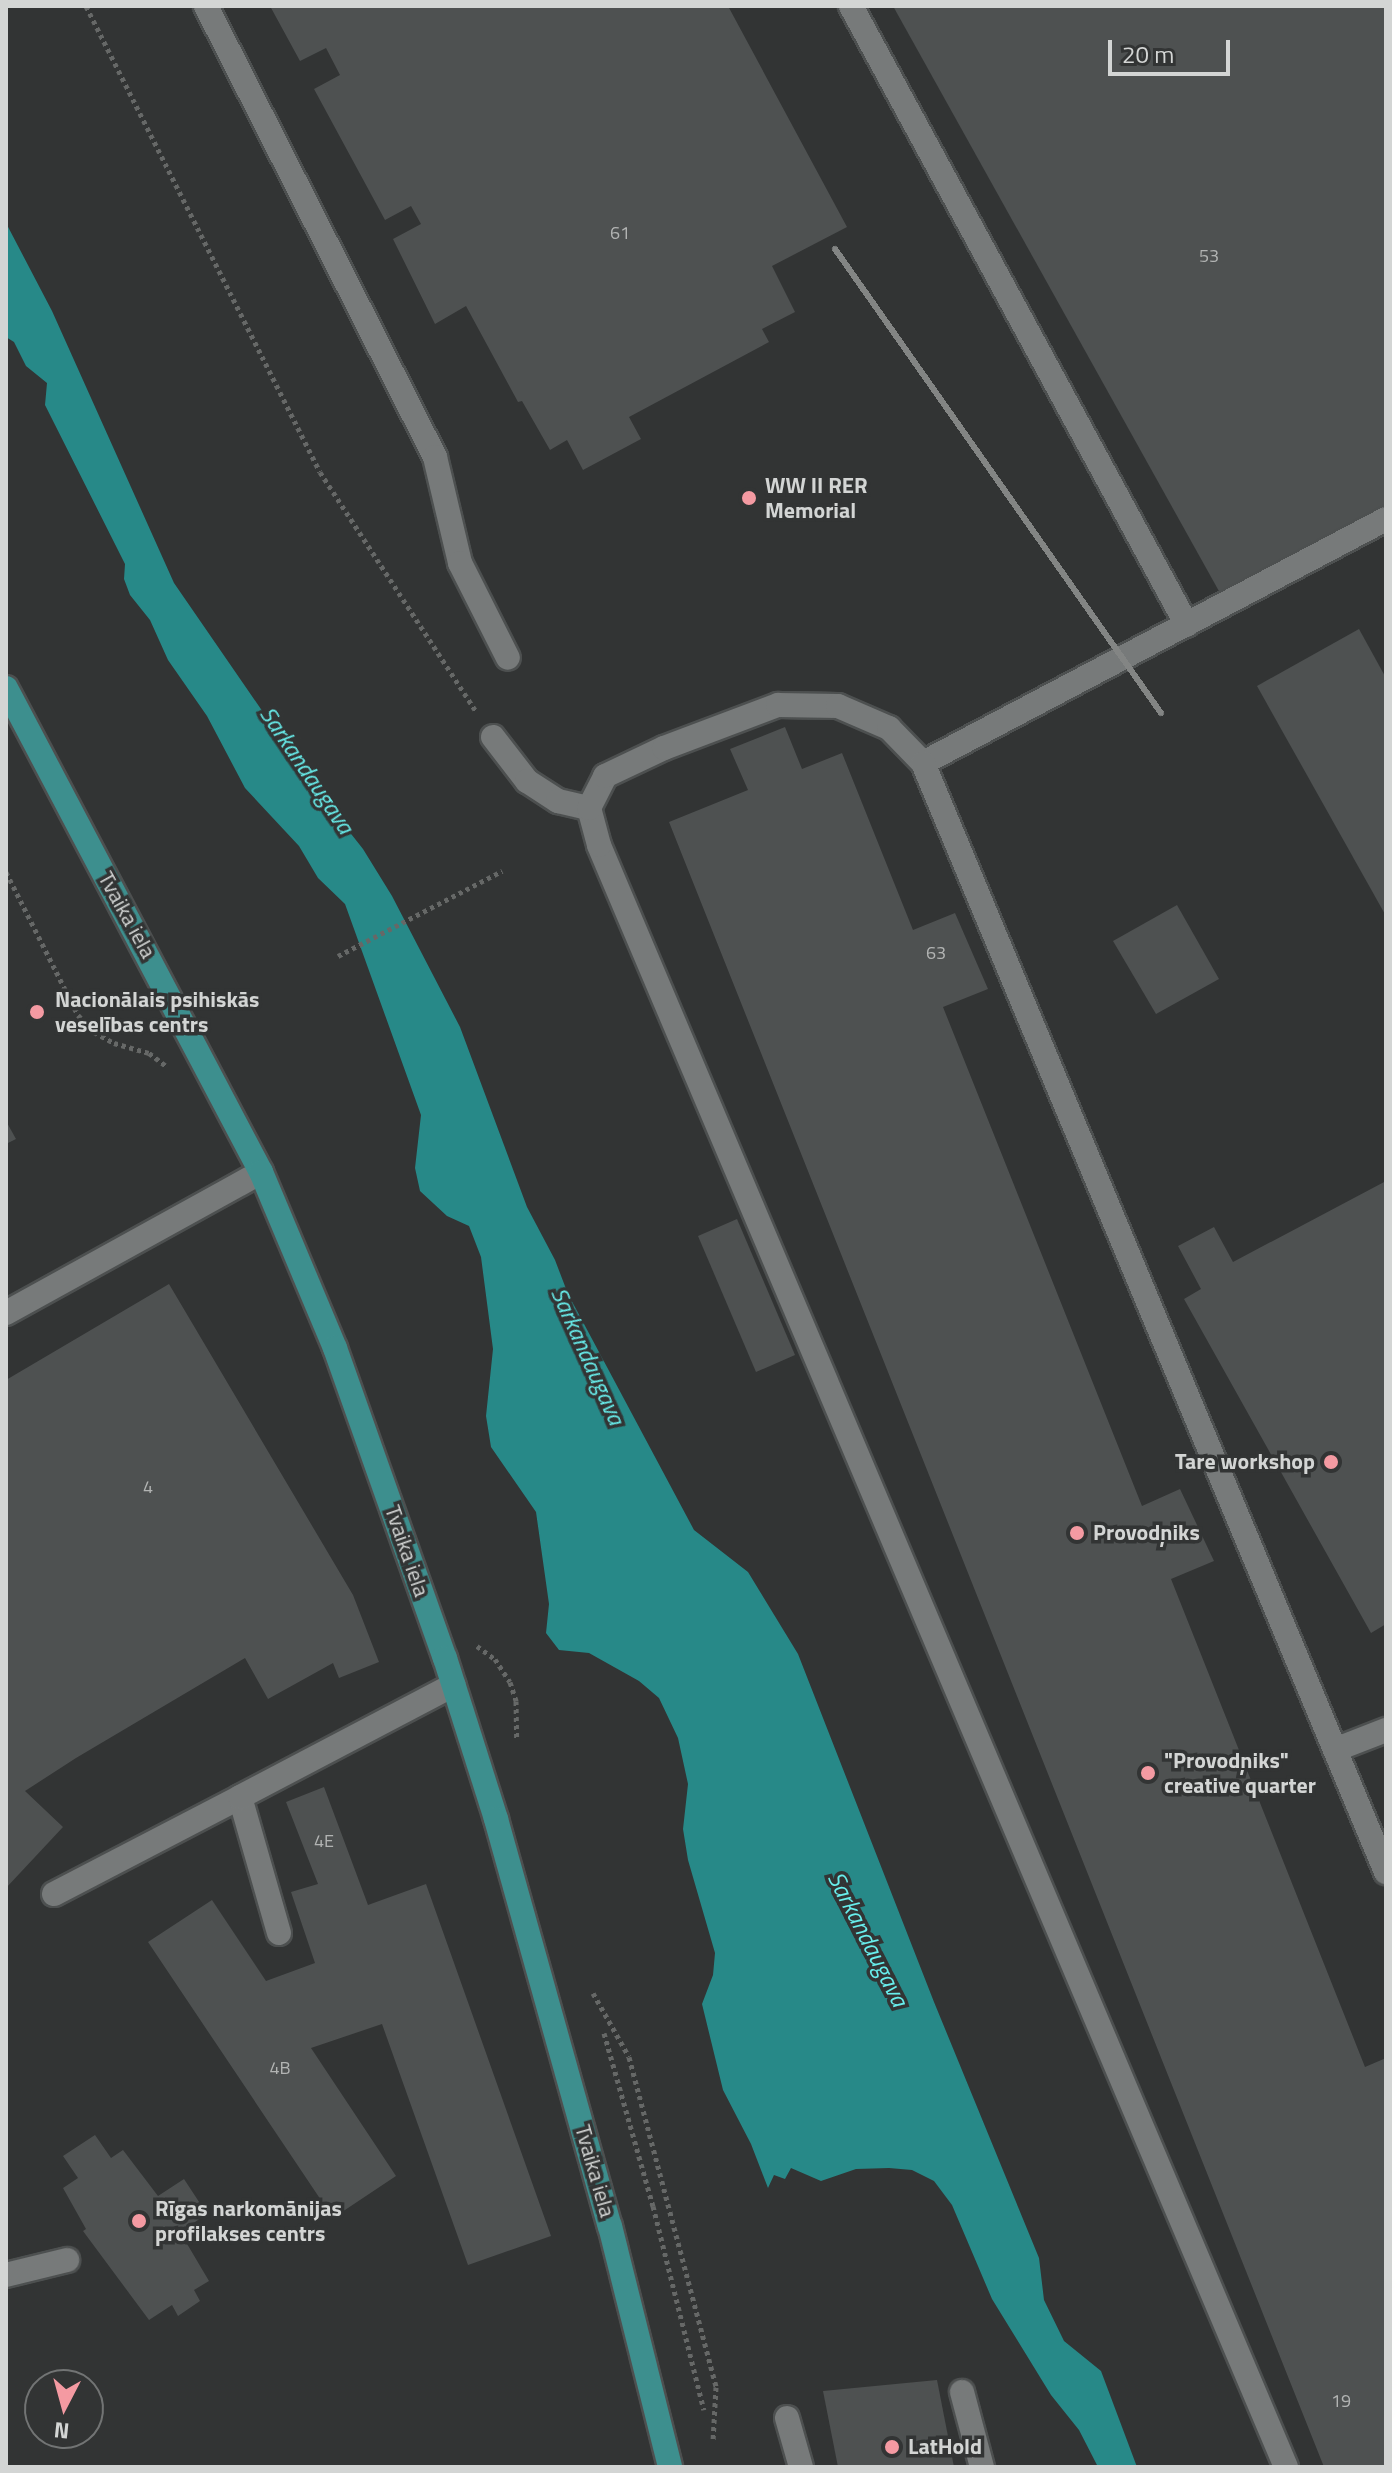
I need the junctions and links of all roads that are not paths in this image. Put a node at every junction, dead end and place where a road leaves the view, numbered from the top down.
1 (206, 6) edge
2 (851, 6) edge
3 (1386, 519) edge
4 (1187, 625) junction
5 (508, 658) dead end
6 (6, 688) edge
7 (493, 737) road end
8 (923, 763) junction
9 (589, 808) junction
10 (261, 1172) junction
11 (6, 1313) edge
12 (453, 1685) junction
13 (1386, 1730) edge
14 (1337, 1749) junction
15 (240, 1797) junction
16 (1386, 1872) edge
17 (54, 1894) dead end
18 (279, 1933) dead end
19 (67, 2260) dead end
20 (6, 2275) edge
21 (962, 2392) dead end
22 (787, 2418) dead end
23 (670, 2467) edge
24 (801, 2467) edge
25 (982, 2467) edge
26 (1286, 2467) edge

1 - 5 lane
2 - 4 lane
3 - 4 lane
4 - 8 lane
6 - 10 main road, Tvaika iela
7 - 9 lane
8 - 9 lane
8 - 14 lane
9 - 26 lane
10 - 11 lane
10 - 12 main road, Tvaika iela
12 - 15 lane
12 - 23 main road, Tvaika iela
13 - 14 lane
14 - 16 lane
15 - 17 lane
15 - 18 lane
19 - 20 lane
21 - 25 lane
22 - 24 lane

